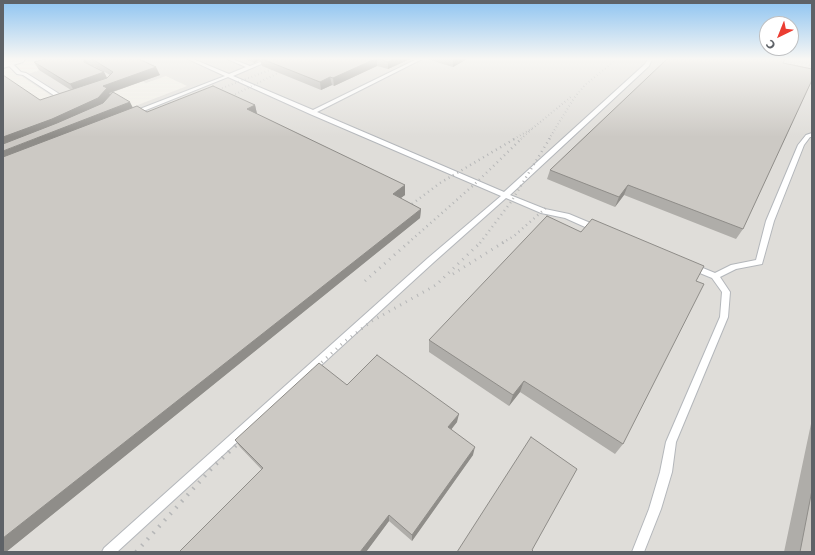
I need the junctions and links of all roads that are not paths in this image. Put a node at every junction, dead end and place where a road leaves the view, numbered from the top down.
1 (39, 85) edge
2 (205, 85) edge
3 (248, 85) edge
4 (368, 85) edge
5 (625, 85) edge
6 (76, 95) edge
7 (312, 113) junction
8 (126, 116) edge
9 (812, 135) edge
10 (506, 194) junction
11 (609, 234) edge
12 (687, 265) edge
13 (715, 276) junction
14 (108, 552) edge
15 (638, 552) edge

1 - 6 lane
2 - 8 lane
3 - 7 lane
4 - 7 lane
5 - 10 lane
7 - 10 lane
9 - 13 lane
10 - 11 lane
10 - 14 lane
12 - 13 lane
13 - 15 lane

